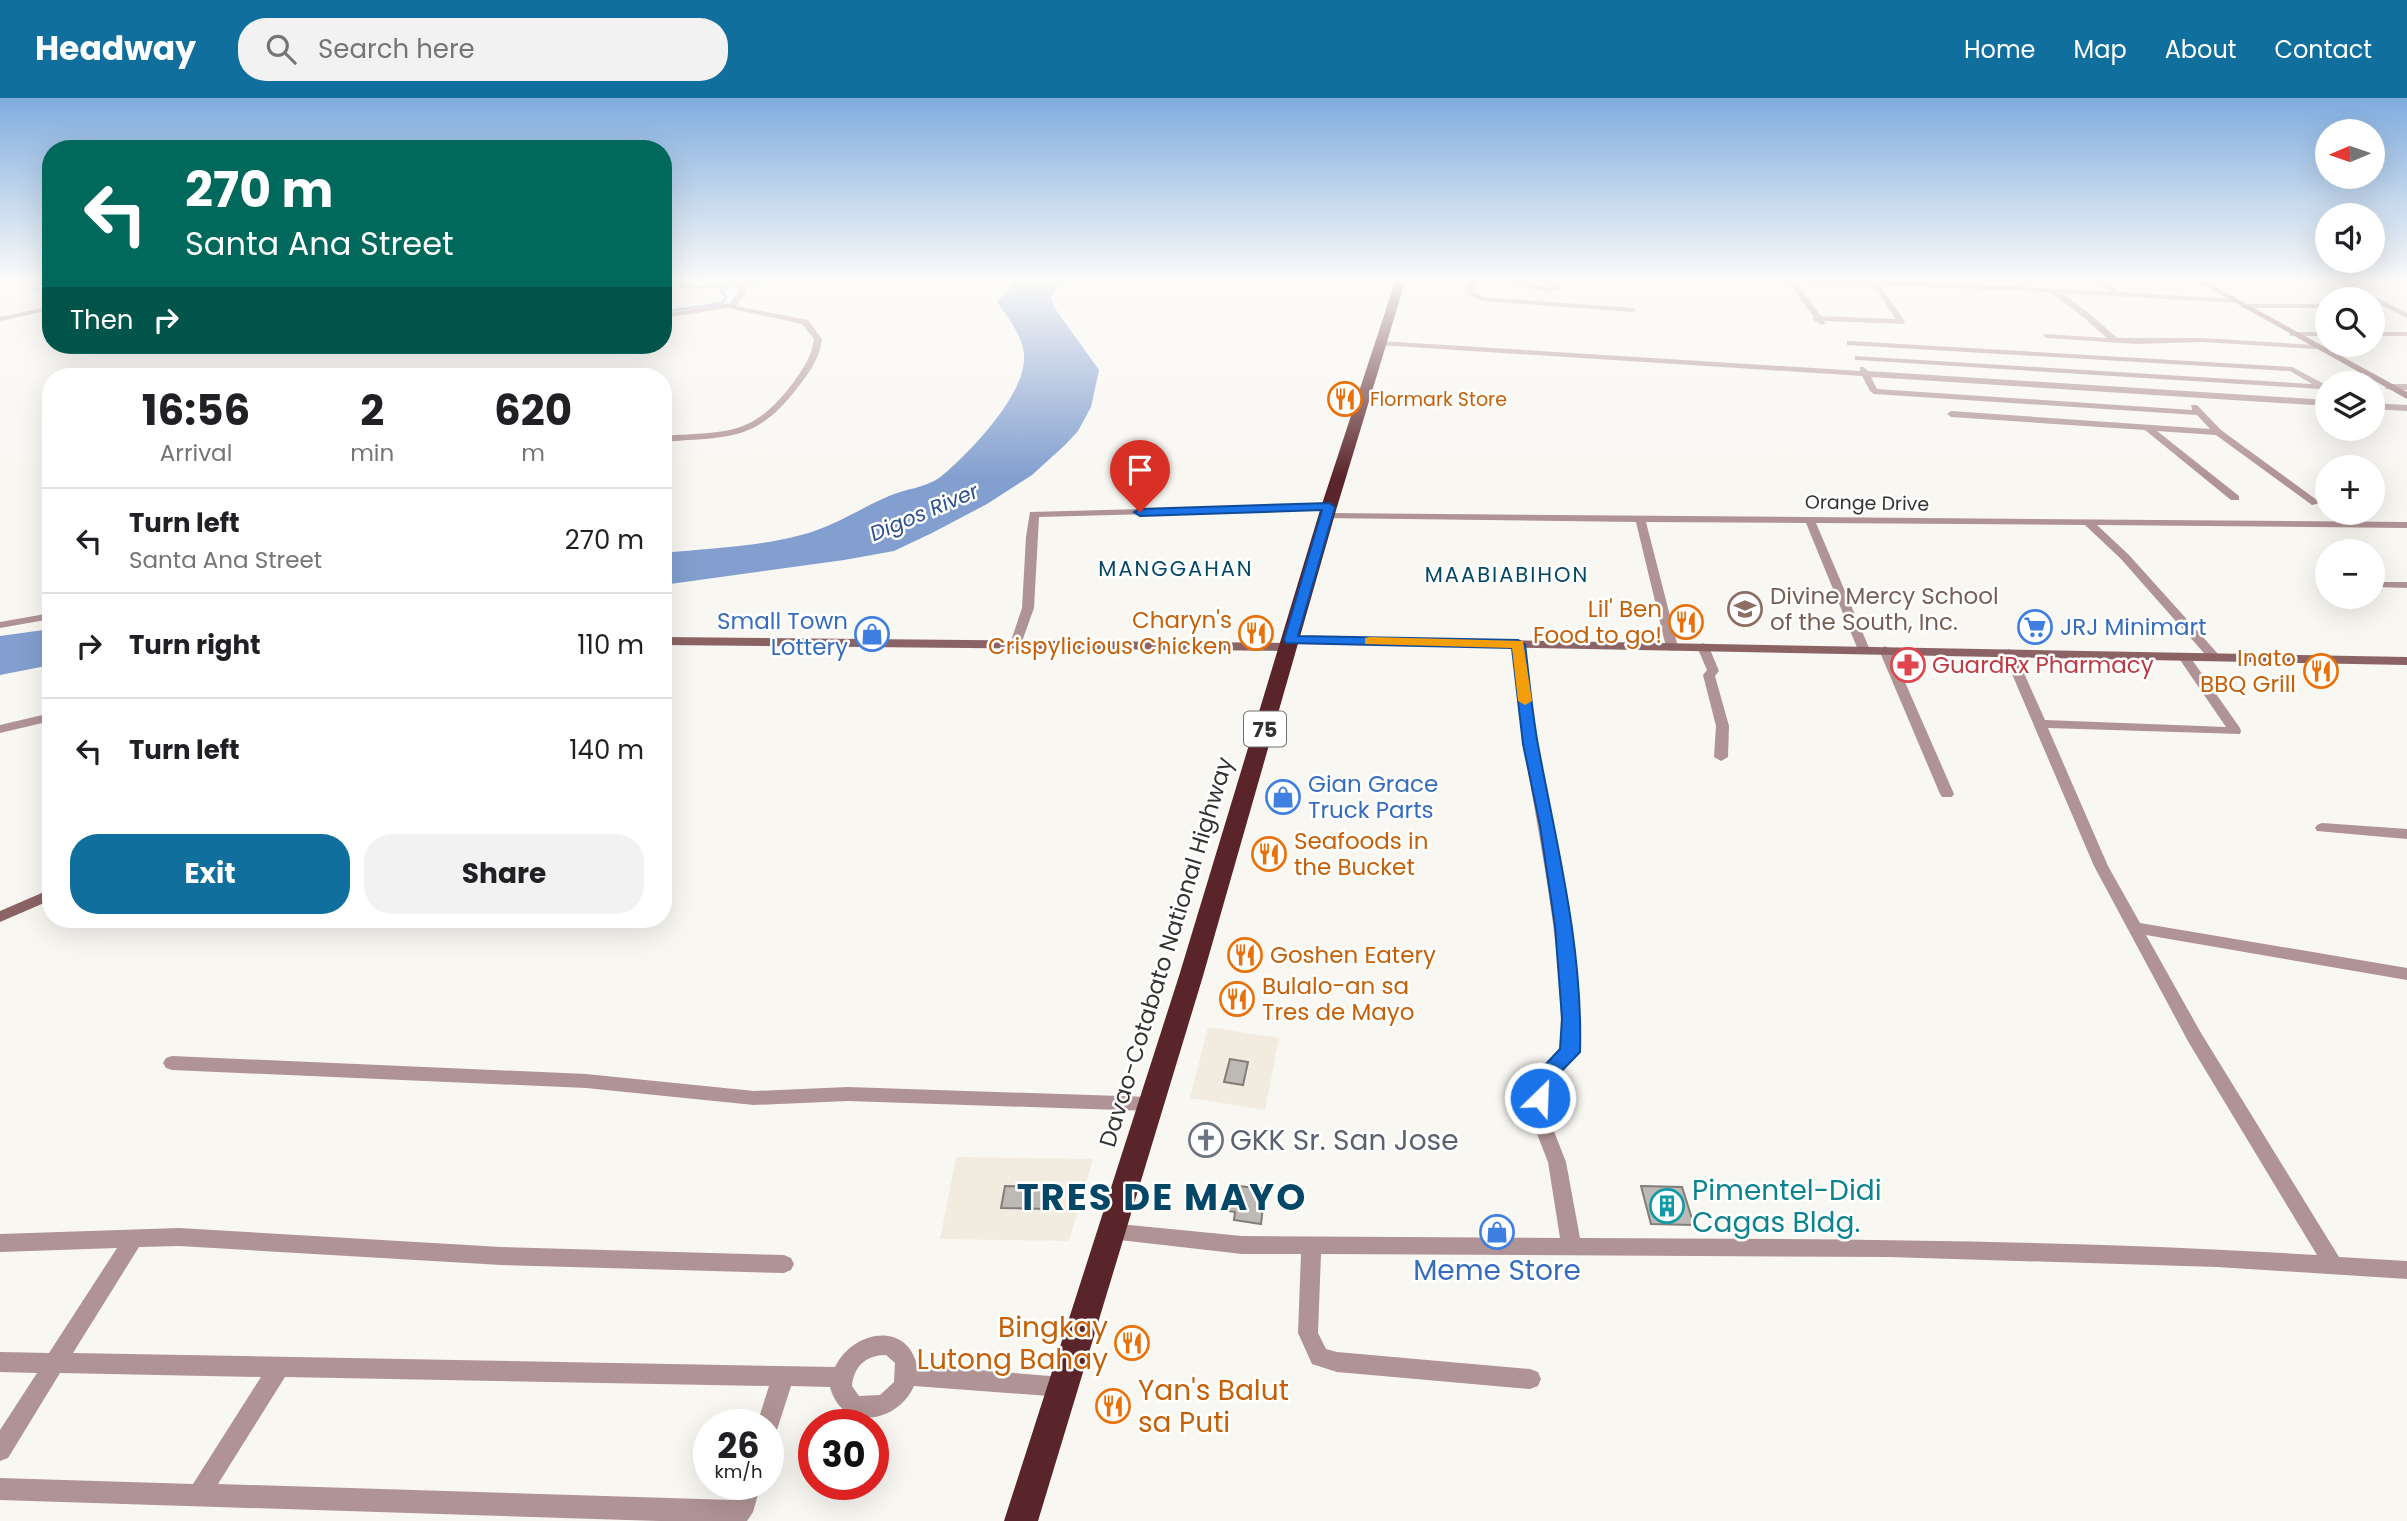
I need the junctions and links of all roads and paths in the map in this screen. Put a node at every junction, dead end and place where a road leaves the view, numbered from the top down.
1 (816, 345) edge
2 (1380, 345) edge
3 (1419, 345) edge
4 (1852, 345) edge
5 (1905, 345) edge
6 (2290, 345) edge
7 (2315, 347) edge
8 (2029, 353) junction
9 (2334, 357) edge
10 (1858, 358) junction
11 (2149, 360) junction
12 (2042, 369) junction
13 (1866, 374) junction
14 (2165, 377) junction
15 (2315, 382) edge
16 (2057, 386) junction
17 (2315, 387) edge
18 (2389, 387) junction
19 (2407, 387) edge
20 (2182, 394) junction
21 (2407, 396) edge
22 (2315, 402) edge
23 (2072, 404) junction
24 (2385, 407) edge
25 (2407, 408) edge
26 (2200, 413) junction
27 (1951, 414) dead end
28 (2088, 423) junction
29 (2147, 427) junction
30 (2218, 432) junction
31 (672, 438) edge
32 (2235, 498) dead end
33 (2315, 502) edge
34 (1328, 511) junction
35 (1640, 519) junction
36 (1810, 520) junction
37 (2088, 523) junction
38 (2407, 525) edge
39 (2407, 585) edge
40 (2385, 586) edge
41 (42, 618) edge
42 (0, 625) edge
43 (672, 641) edge
44 (1289, 643) junction
45 (1016, 644) junction
46 (1518, 644) junction
47 (1672, 647) junction
48 (1703, 647) junction
49 (1864, 650) junction
50 (1885, 650) junction
51 (2009, 653) junction
52 (2184, 657) junction
53 (2216, 658) junction
54 (2407, 661) edge
55 (42, 720) edge
56 (2039, 724) junction
57 (0, 729) edge
58 (1721, 757) dead end
59 (1947, 794) dead end
60 (2322, 828) dead end
61 (2407, 834) edge
62 (42, 898) edge
63 (0, 917) edge
64 (2134, 927) junction
65 (2407, 974) edge
66 (172, 1063) dead end
67 (1150, 1104) junction
68 (1109, 1232) junction
69 (133, 1239) junction
70 (0, 1243) edge
71 (1311, 1245) junction
72 (1572, 1248) junction
73 (784, 1264) dead end
74 (2334, 1266) junction
75 (2407, 1270) edge
76 (0, 1362) edge
77 (56, 1362) junction
78 (280, 1366) junction
79 (908, 1375) junction
80 (783, 1376) junction
81 (841, 1377) junction
82 (1530, 1379) dead end
83 (1062, 1387) junction
84 (773, 1409) edge
85 (0, 1450) edge
86 (0, 1489) edge
87 (198, 1496) junction
88 (745, 1500) edge
89 (1021, 1521) edge

1 - 31 street
2 - 34 highway, Davao-Cotabato National Highway / 75
3 - 13 street
4 - 10 street
5 - 8 street
6 - 7 street
8 - 11 street
8 - 12 street
9 - 18 street
10 - 12 street
10 - 13 street
11 - 14 street
11 - 15 street
12 - 14 street
12 - 16 street
13 - 16 street
13 - 23 street
14 - 17 street
14 - 20 street
16 - 20 street
16 - 23 street
18 - 19 street
18 - 21 street
20 - 22 street
20 - 26 street
23 - 26 street
23 - 28 street
24 - 25 street
26 - 30 street
27 - 28 street
28 - 29 street
29 - 30 street
29 - 32 street
30 - 33 street
34 - 35 street, Orange Drive
34 - 44 highway, Davao-Cotabato National Highway / 75
34 - 45 street, Orange Drive
35 - 36 street, Orange Drive
35 - 47 street
36 - 37 street, Orange Drive
36 - 49 street
37 - 38 street, Orange Drive
37 - 53 street
39 - 40 street
41 - 42 street
43 - 45 street
44 - 45 street
44 - 46 street
44 - 67 highway, Davao-Cotabato National Highway / 75
46 - 47 street
46 - 72 street
47 - 48 street
48 - 49 street
48 - 58 street
49 - 50 street
50 - 51 street
50 - 59 street
51 - 52 street
51 - 56 street
52 - 53 street
52 - 56 street
53 - 54 street
55 - 57 street
56 - 64 street
60 - 61 street
62 - 63 street
64 - 65 street
64 - 74 street
66 - 67 street
67 - 68 highway, Davao-Cotabato National Highway / 75
68 - 71 street
68 - 83 highway, Davao-Cotabato National Highway / 75
69 - 70 street
69 - 73 street
69 - 77 street
71 - 72 street
71 - 82 street
72 - 74 street
74 - 75 street
76 - 77 street
77 - 78 street
77 - 85 street
78 - 80 street
78 - 87 street
79 - 81 street
79 - 81 street
79 - 83 street
80 - 81 street
80 - 84 street
83 - 89 highway, Davao-Cotabato National Highway / 75
86 - 87 street
87 - 88 street

